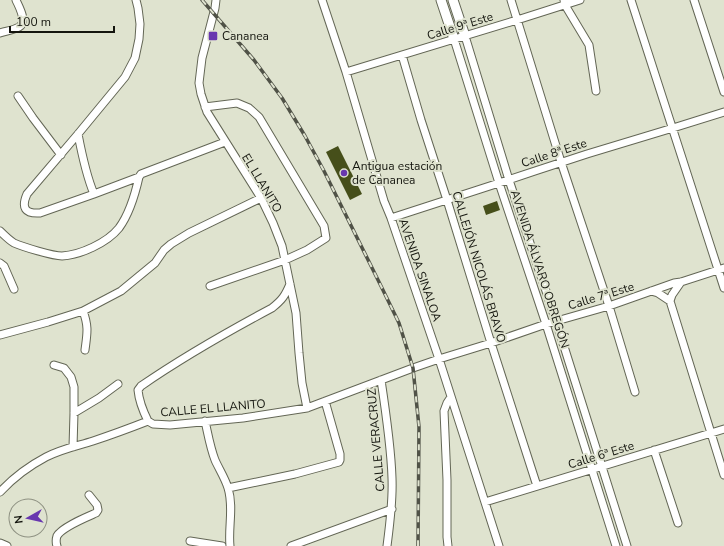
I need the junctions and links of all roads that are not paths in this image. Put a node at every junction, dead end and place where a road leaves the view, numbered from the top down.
1 (16, 0) edge
2 (136, 0) edge
3 (216, 0) edge
4 (322, 0) edge
5 (441, 0) edge
6 (453, 0) edge
7 (510, 0) edge
8 (580, 0) edge
9 (631, 0) edge
10 (694, 0) edge
11 (565, 2) edge
12 (517, 20) junction
13 (0, 33) edge
14 (465, 36) junction
15 (454, 39) junction
16 (402, 54) junction
17 (346, 72) junction
18 (596, 91) dead end
19 (724, 92) edge
20 (18, 96) dead end
21 (205, 107) junction
22 (724, 112) edge
23 (673, 128) junction
24 (78, 134) junction
25 (225, 142) junction
26 (60, 155) junction
27 (561, 162) junction
28 (139, 177) junction
29 (508, 180) junction
30 (499, 183) junction
31 (94, 194) junction
32 (261, 198) junction
33 (447, 200) junction
34 (391, 218) junction
35 (0, 231) edge
36 (285, 260) junction
37 (0, 263) edge
38 (721, 269) edge
39 (540, 273) junction
40 (530, 276) junction
41 (681, 282) junction
42 (290, 284) junction
43 (210, 286) dead end
44 (724, 288) edge
45 (14, 289) dead end
46 (651, 292) junction
47 (670, 301) junction
48 (609, 306) junction
49 (83, 311) junction
50 (556, 321) junction
51 (546, 324) junction
52 (0, 335) edge
53 (491, 343) junction
54 (85, 350) dead end
55 (439, 359) junction
56 (54, 365) dead end
57 (381, 380) junction
58 (118, 384) dead end
59 (635, 392) dead end
60 (451, 397) junction
61 (325, 401) junction
62 (307, 408) junction
63 (584, 412) junction
64 (74, 413) junction
65 (574, 416) junction
66 (148, 421) junction
67 (205, 421) junction
68 (724, 429) edge
69 (711, 433) junction
70 (73, 447) junction
71 (654, 450) junction
72 (601, 466) junction
73 (591, 469) junction
74 (724, 475) edge
75 (537, 486) junction
76 (228, 488) junction
77 (0, 492) edge
78 (89, 495) dead end
79 (484, 502) junction
80 (392, 509) junction
81 (678, 523) dead end
82 (190, 541) dead end
83 (0, 543) edge
84 (6, 546) edge
85 (57, 546) edge
86 (222, 546) edge
87 (230, 546) edge
88 (291, 546) edge
89 (387, 546) edge
90 (448, 546) edge
91 (499, 546) edge
92 (616, 546) edge
93 (627, 546) edge

1 - 13 street
2 - 24 street
3 - 21 street, EL LLANITO
4 - 17 street, AVENIDA SINALOA
5 - 15 main road, AVENIDA ÁLVARO OBREGÓN
6 - 14 main road, AVENIDA ÁLVARO OBREGÓN
7 - 12 street
8 - 11 street, Calle 9ª Este
9 - 23 street
10 - 19 street
11 - 12 street, Calle 9ª Este
11 - 18 street
12 - 14 street, Calle 9ª Este
12 - 27 street
14 - 15 street, Calle 9ª Este
14 - 29 street, AVENIDA ÁLVARO OBREGÓN
15 - 16 street, Calle 9ª Este
15 - 30 street, AVENIDA ÁLVARO OBREGÓN
16 - 17 street, Calle 9ª Este
16 - 33 street, CALLEJÓN NICOLÁS BRAVO
17 - 34 street, AVENIDA SINALOA
20 - 26 street
21 - 25 street, EL LLANITO
21 - 36 street
22 - 23 street, Calle 8ª Este
23 - 27 street, Calle 8ª Este
23 - 38 street
24 - 26 street
24 - 31 street
25 - 28 street
25 - 32 street, EL LLANITO
26 - 31 street
27 - 29 street, Calle 8ª Este
27 - 48 street
28 - 31 street
28 - 35 street
29 - 30 street, Calle 8ª Este
29 - 39 street, AVENIDA ÁLVARO OBREGÓN
30 - 33 street, Calle 8ª Este
30 - 40 street, AVENIDA ÁLVARO OBREGÓN
32 - 36 street, EL LLANITO
32 - 49 street
33 - 34 street, Calle 8ª Este
33 - 53 street, CALLEJÓN NICOLÁS BRAVO
34 - 55 street, AVENIDA SINALOA
36 - 42 street, EL LLANITO
36 - 43 street
37 - 45 street
38 - 41 street, Calle 7ª Este
38 - 44 street
39 - 40 street
39 - 50 street, AVENIDA ÁLVARO OBREGÓN
40 - 51 street, AVENIDA ÁLVARO OBREGÓN
41 - 46 street, Calle 7ª Este
41 - 47 street
42 - 62 street, EL LLANITO
42 - 66 street
46 - 47 street
46 - 48 street, Calle 7ª Este
47 - 69 street
48 - 50 street, Calle 7ª Este
48 - 59 street
49 - 52 street
49 - 54 street
50 - 51 street, Calle 7ª Este
50 - 63 street, AVENIDA ÁLVARO OBREGÓN
51 - 53 street, Calle 7ª Este
51 - 65 street, AVENIDA ÁLVARO OBREGÓN
53 - 55 street, Calle 7ª Este
53 - 75 street, CALLEJÓN NICOLÁS BRAVO
55 - 57 street, CALLE EL LLANITO
55 - 60 street, AVENIDA SINALOA
56 - 64 street
57 - 61 street, CALLE EL LLANITO
57 - 80 street, CALLE VERACRUZ
58 - 64 street
60 - 79 street, AVENIDA SINALOA
60 - 90 street
61 - 62 street, CALLE EL LLANITO
61 - 76 street
62 - 67 street, CALLE EL LLANITO
63 - 65 street
63 - 72 street, AVENIDA ÁLVARO OBREGÓN
64 - 70 street
65 - 73 street, AVENIDA ÁLVARO OBREGÓN
66 - 67 street, CALLE EL LLANITO
66 - 70 street, CALLE EL LLANITO
67 - 76 street
68 - 69 street, Calle 6ª Este
69 - 71 street, Calle 6ª Este
69 - 74 street
70 - 77 street, CALLE EL LLANITO
71 - 72 street, Calle 6ª Este
71 - 81 street
72 - 73 street, Calle 6ª Este
72 - 93 street, AVENIDA ÁLVARO OBREGÓN
73 - 75 street, Calle 6ª Este
73 - 92 street, AVENIDA ÁLVARO OBREGÓN
75 - 79 street, Calle 6ª Este
76 - 87 street
78 - 85 street
79 - 91 street, AVENIDA SINALOA
80 - 88 street
80 - 89 street, CALLE VERACRUZ
82 - 86 street
83 - 84 street

